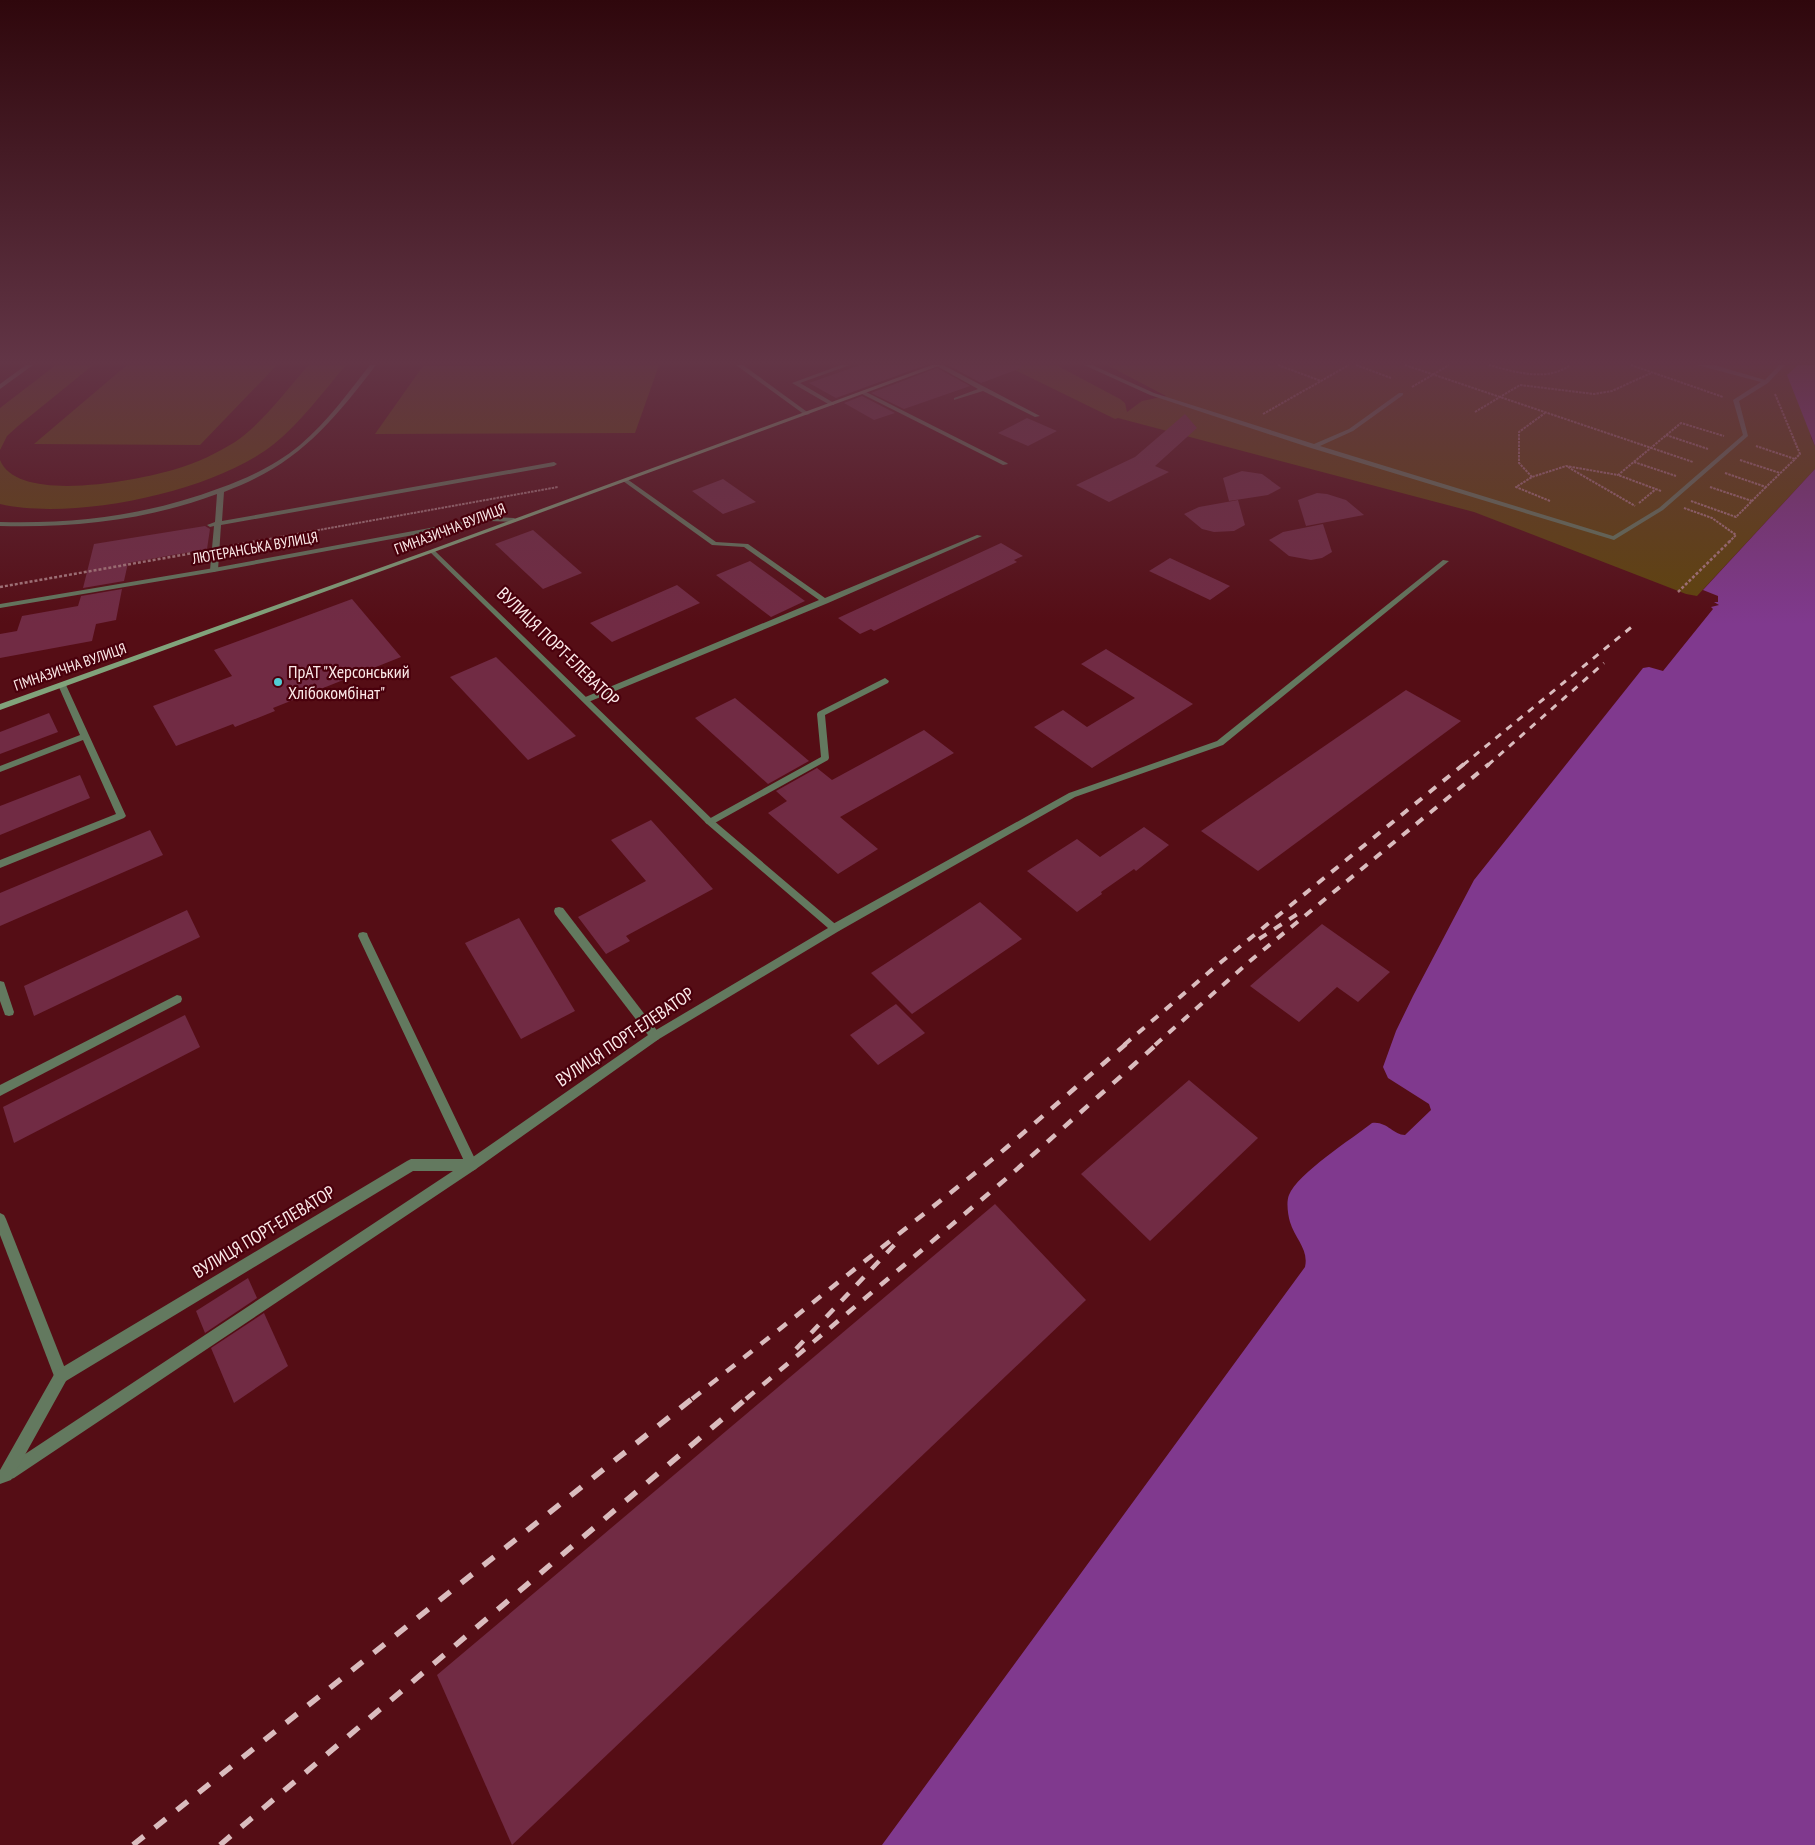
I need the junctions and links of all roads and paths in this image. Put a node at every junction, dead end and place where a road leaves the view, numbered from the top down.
1 (295, 451) edge
2 (705, 451) edge
3 (979, 451) edge
4 (1327, 451) edge
5 (1519, 451) edge
6 (1715, 451) edge
7 (1727, 451) edge
8 (1799, 451) edge
9 (1724, 454) junction
10 (1795, 459) dead end
11 (554, 464) dead end
12 (1005, 464) dead end
13 (1566, 466) junction
14 (1780, 473) dead end
15 (1618, 475) dead end
16 (1532, 477) junction
17 (625, 480) junction
18 (558, 487) dead end
19 (221, 490) junction
20 (1550, 501) dead end
21 (1668, 503) junction
22 (1635, 506) dead end
23 (514, 520) junction
24 (0, 524) edge
25 (219, 524) junction
26 (210, 525) dead end
27 (979, 536) dead end
28 (217, 548) junction
29 (432, 551) junction
30 (1446, 561) dead end
31 (214, 570) junction
32 (0, 587) edge
33 (1678, 592) dead end
34 (825, 601) junction
35 (0, 606) edge
36 (885, 681) dead end
37 (62, 685) junction
38 (586, 700) junction
39 (0, 706) edge
40 (85, 736) junction
41 (0, 769) edge
42 (710, 822) junction
43 (0, 864) edge
44 (559, 910) dead end
45 (835, 928) junction
46 (363, 936) dead end
47 (0, 985) edge
48 (177, 999) dead end
49 (10, 1012) dead end
50 (655, 1036) junction
51 (0, 1090) edge
52 (472, 1166) junction
53 (0, 1219) edge
54 (61, 1376) junction
55 (3, 1476) edge

1 - 19 street
2 - 17 street, ГІМНАЗИЧНА ВУЛИЦЯ
3 - 12 street
4 - 21 street
5 - 16 path
6 - 9 path
7 - 9 street
8 - 10 path
9 - 14 path
9 - 21 street
11 - 25 street
13 - 15 path
13 - 16 path
13 - 22 path
16 - 20 path
17 - 23 street, ГІМНАЗИЧНА ВУЛИЦЯ
17 - 34 street
18 - 28 path
19 - 24 street
19 - 25 street
21 - 33 path
23 - 29 street, ГІМНАЗИЧНА ВУЛИЦЯ
23 - 31 street, ЛЮТЕРАНСЬКА ВУЛИЦЯ
25 - 26 street
25 - 28 street
27 - 34 street
28 - 31 street
28 - 32 path
29 - 37 street, ГІМНАЗИЧНА ВУЛИЦЯ
29 - 38 street, ВУЛИЦЯ ПОРТ-ЕЛЕВАТОР
30 - 45 street
31 - 35 street, ЛЮТЕРАНСЬКА ВУЛИЦЯ
34 - 38 street
36 - 42 street
37 - 39 street, ГІМНАЗИЧНА ВУЛИЦЯ
37 - 40 street
38 - 42 street, ВУЛИЦЯ ПОРТ-ЕЛЕВАТОР
40 - 41 street
40 - 43 street
42 - 45 street, ВУЛИЦЯ ПОРТ-ЕЛЕВАТОР
44 - 50 street
45 - 50 street, ВУЛИЦЯ ПОРТ-ЕЛЕВАТОР
46 - 52 street
47 - 49 street
48 - 51 street
50 - 52 street, ВУЛИЦЯ ПОРТ-ЕЛЕВАТОР
52 - 54 street, ВУЛИЦЯ ПОРТ-ЕЛЕВАТОР
52 - 55 street
53 - 54 street
54 - 55 street, ВУЛИЦЯ ПОРТ-ЕЛЕВАТОР

